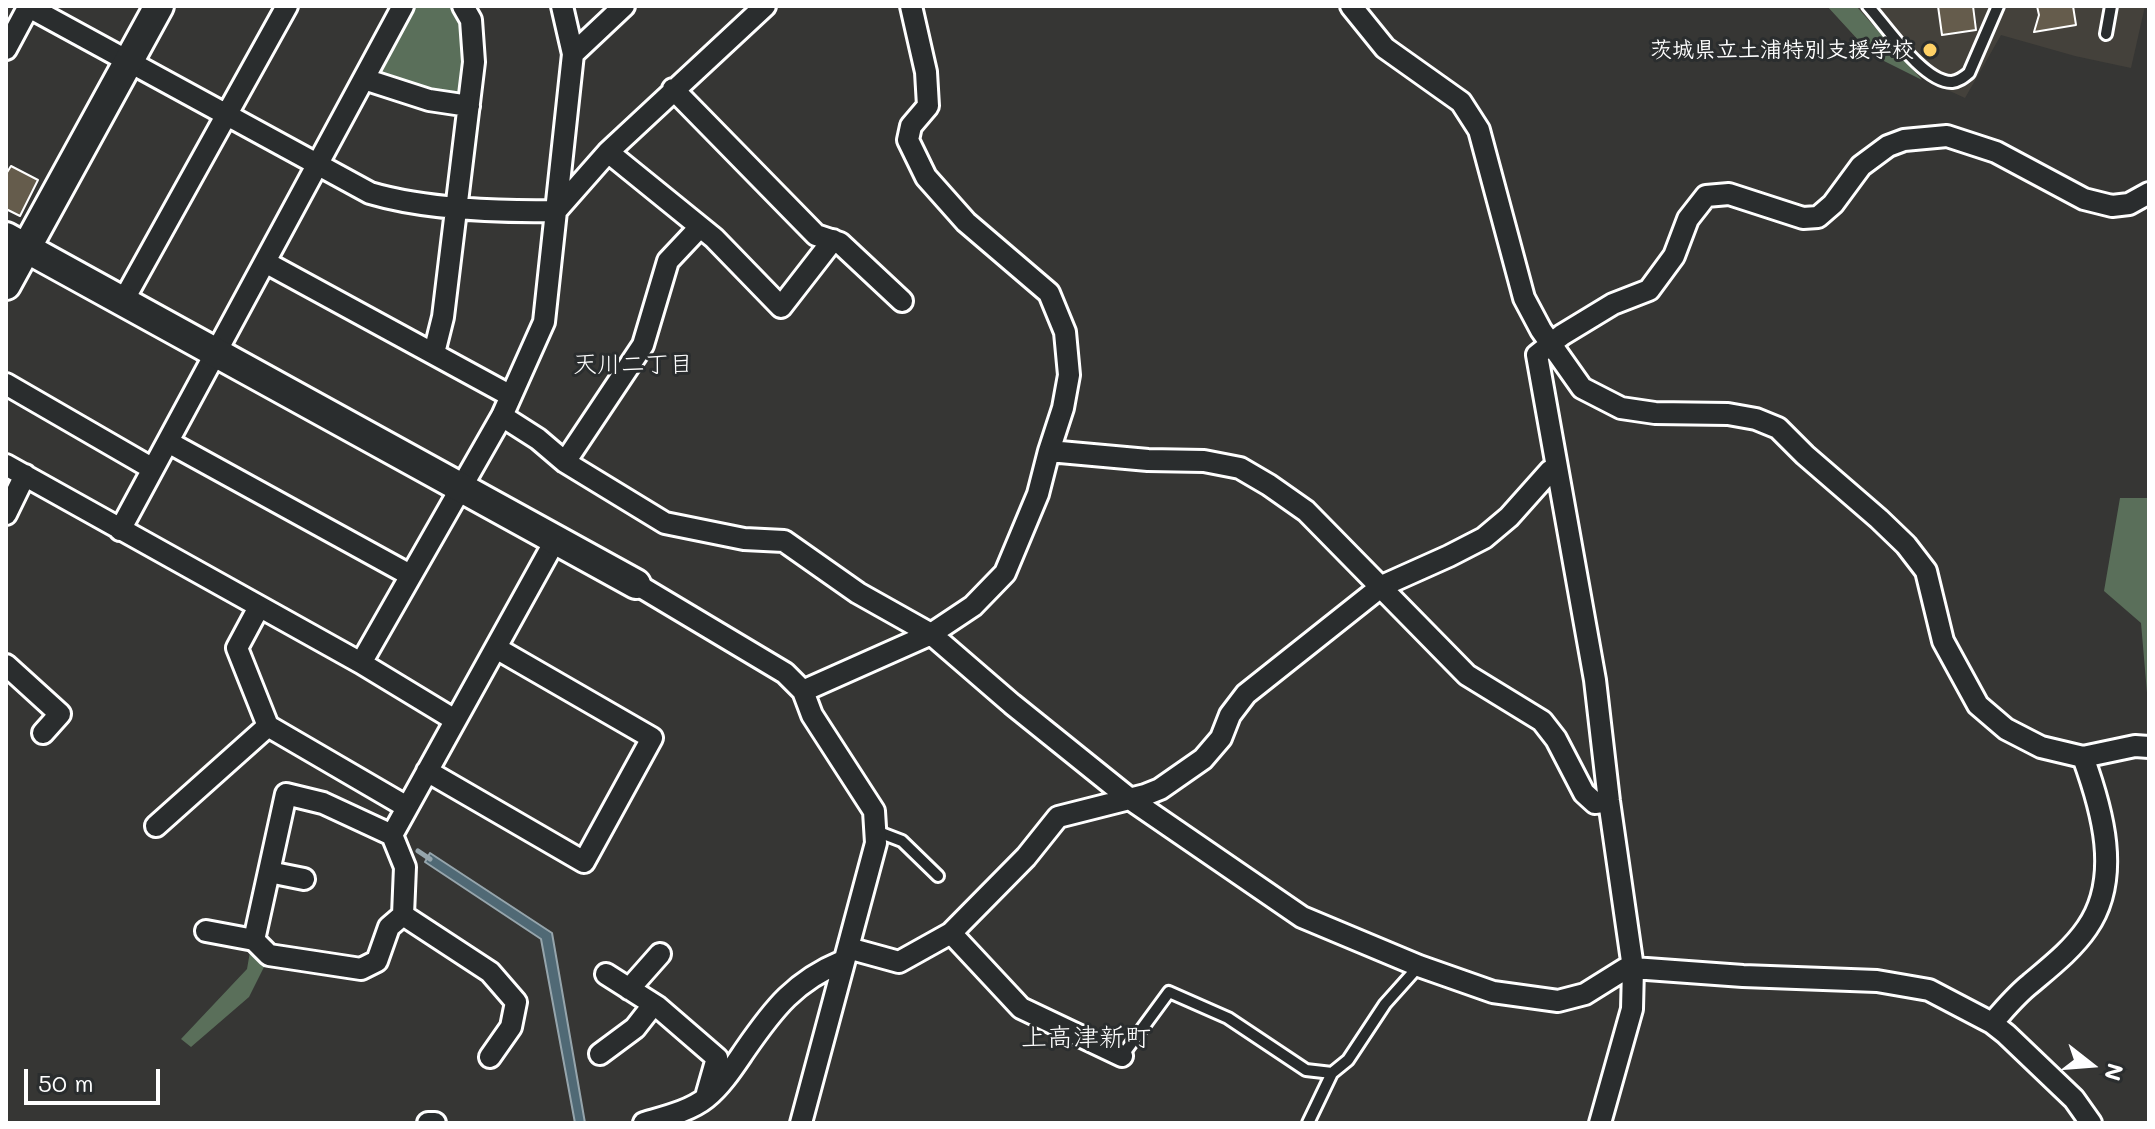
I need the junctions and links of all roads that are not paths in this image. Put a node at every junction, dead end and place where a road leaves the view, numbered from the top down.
1 (159, 6) edge
2 (287, 6) edge
3 (403, 6) edge
4 (463, 6) edge
5 (562, 6) edge
6 (624, 6) edge
7 (765, 6) edge
8 (911, 6) edge
9 (1351, 6) edge
10 (1868, 6) edge
11 (1998, 6) edge
12 (2111, 6) edge
13 (29, 7) edge
14 (2106, 34) dead end
15 (6, 49) edge
16 (573, 54) junction
17 (129, 62) junction
18 (364, 79) junction
19 (673, 89) junction
20 (469, 106) junction
21 (226, 116) junction
22 (608, 152) junction
23 (317, 166) junction
24 (2149, 193) edge
25 (457, 206) junction
26 (556, 211) junction
27 (700, 227) junction
28 (833, 240) junction
29 (16, 243) edge
30 (265, 262) junction
31 (6, 285) edge
32 (902, 301) dead end
33 (122, 303) junction
34 (1550, 343) junction
35 (434, 353) junction
36 (215, 354) junction
37 (6, 384) edge
38 (511, 396) junction
39 (502, 416) junction
40 (168, 442) junction
41 (1049, 451) junction
42 (565, 462) junction
43 (1556, 468) junction
44 (153, 469) junction
45 (15, 470) edge
46 (460, 487) junction
47 (6, 514) edge
48 (120, 530) junction
49 (556, 539) junction
50 (410, 575) junction
51 (636, 584) joint
52 (1382, 586) junction
53 (259, 607) junction
54 (931, 634) junction
55 (496, 648) junction
56 (361, 663) junction
57 (6, 665) edge
58 (803, 691) junction
59 (455, 720) junction
60 (268, 726) junction
61 (43, 733) dead end
62 (2149, 747) edge
63 (2083, 757) junction
64 (427, 771) junction
65 (1130, 799) junction
66 (1609, 801) junction
67 (407, 807) junction
68 (156, 826) dead end
69 (875, 830) junction
70 (392, 835) junction
71 (269, 872) junction
72 (938, 876) dead end
73 (304, 879) dead end
74 (403, 915) junction
75 (206, 931) dead end
76 (951, 933) junction
77 (254, 940) junction
78 (660, 954) dead end
79 (846, 954) junction
80 (1419, 966) junction
81 (1633, 968) junction
82 (606, 974) dead end
83 (629, 989) junction
84 (653, 1005) junction
85 (1992, 1023) junction
86 (600, 1054) dead end
87 (1122, 1056) joint
88 (490, 1057) dead end
89 (1332, 1073) junction
90 (705, 1099) junction
91 (428, 1123) edge
92 (435, 1123) edge
93 (644, 1123) edge
94 (801, 1123) edge
95 (1308, 1123) edge
96 (1600, 1123) edge
97 (2091, 1123) edge

1 - 17 street
2 - 21 street
3 - 18 street
4 - 20 street
5 - 16 street
6 - 16 street
7 - 19 street
8 - 41 street
9 - 34 street
10 - 11 lane
12 - 14 lane
13 - 15 street
13 - 17 street
16 - 26 street
17 - 21 street
17 - 29 street
18 - 20 street
18 - 23 street
19 - 22 street
19 - 28 street
20 - 25 street
21 - 23 street
21 - 33 street
22 - 26 street
22 - 27 street
23 - 25 street
23 - 30 street
24 - 34 street
25 - 26 street
25 - 35 street
26 - 38 street
27 - 28 street
27 - 42 street
28 - 32 street
29 - 31 street
29 - 33 street
30 - 35 street
30 - 36 street
33 - 36 street
34 - 43 street
34 - 63 street
35 - 38 street
36 - 40 street
36 - 46 street
37 - 44 street
38 - 39 street
39 - 42 street
39 - 46 street
40 - 44 street
40 - 50 street
41 - 52 street
41 - 54 street
42 - 54 street
43 - 52 street
43 - 66 street
44 - 48 street
45 - 47 street
45 - 48 street
46 - 49 street
46 - 50 street
48 - 53 street
49 - 51 street
49 - 55 street
50 - 56 street
51 - 58 street
52 - 65 street
52 - 66 street
53 - 56 street
53 - 60 street
54 - 58 street
54 - 65 street
55 - 59 street
55 - 64 street
56 - 59 street
57 - 61 street
58 - 69 street
59 - 64 street
60 - 67 street
60 - 68 street
62 - 63 street
63 - 85 street
64 - 67 street
65 - 76 street
65 - 80 street
66 - 81 street
67 - 70 street
69 - 72 lane
69 - 79 street
70 - 71 street
70 - 74 street
71 - 73 street
71 - 77 street
74 - 77 street
74 - 88 street
75 - 77 street
76 - 79 street
76 - 87 street
78 - 83 street
79 - 90 street
79 - 94 street
80 - 81 street
80 - 89 lane
81 - 85 street
81 - 96 street
82 - 83 street
83 - 84 street
84 - 86 street
84 - 90 street
85 - 97 street
87 - 89 lane
89 - 95 lane
90 - 93 street
91 - 92 street

